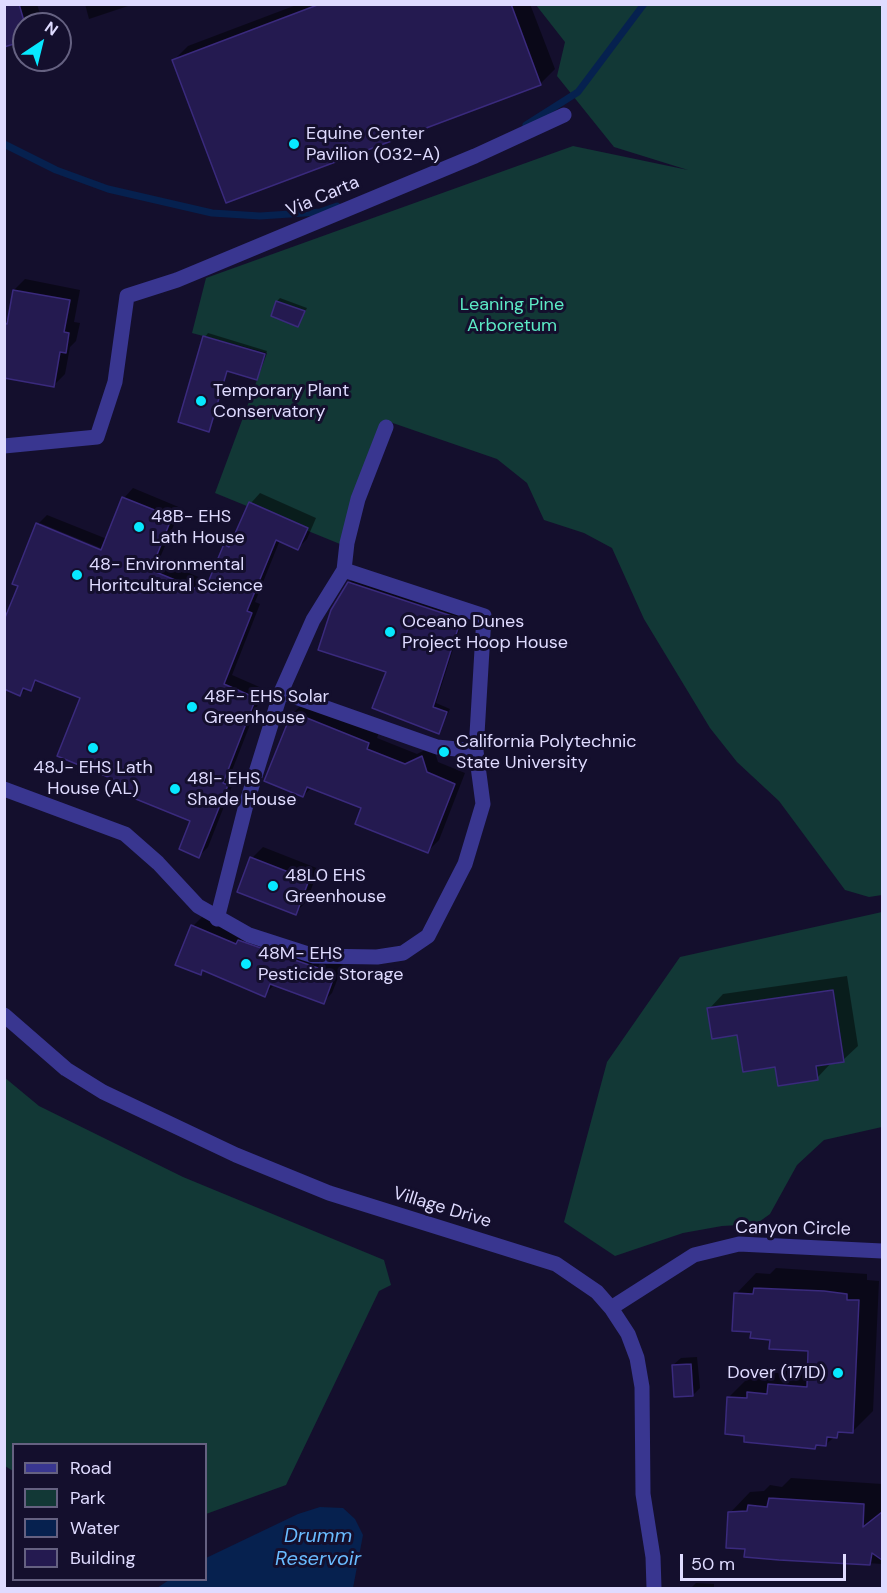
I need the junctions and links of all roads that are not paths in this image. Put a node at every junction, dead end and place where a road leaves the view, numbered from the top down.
1 (564, 115) dead end
2 (386, 427) dead end
3 (4, 446) edge
4 (344, 570) junction
5 (281, 692) junction
6 (476, 752) junction
7 (4, 789) edge
8 (217, 919) junction
9 (4, 1014) edge
10 (882, 1251) edge
11 (611, 1308) junction
12 (654, 1588) edge

1 - 3 street, Via Carta
2 - 4 street
4 - 5 street
4 - 6 street
5 - 6 street
5 - 8 street
6 - 8 street
7 - 8 street
9 - 11 street, Village Drive
10 - 11 street, Canyon Circle
11 - 12 street, Village Drive

